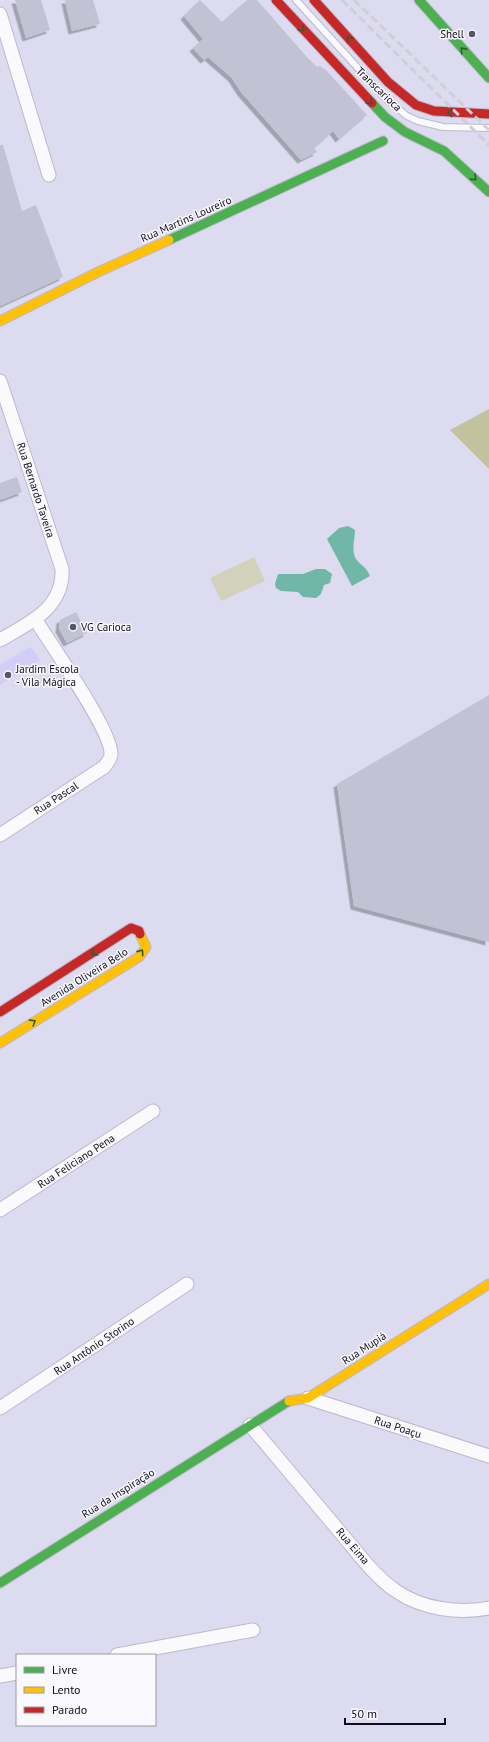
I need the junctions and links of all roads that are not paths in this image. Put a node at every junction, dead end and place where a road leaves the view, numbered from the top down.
1 (276, 0) edge
2 (296, 0) edge
3 (314, 0) edge
4 (419, 0) edge
5 (0, 14) edge
6 (489, 78) edge
7 (489, 114) edge
8 (489, 128) edge
9 (383, 141) dead end
10 (49, 175) dead end
11 (489, 192) edge
12 (0, 321) edge
13 (0, 382) edge
14 (35, 619) junction
15 (0, 640) edge
16 (0, 835) edge
17 (0, 1012) edge
18 (0, 1043) edge
19 (153, 1111) dead end
20 (0, 1210) edge
21 (187, 1284) dead end
22 (489, 1284) edge
23 (308, 1398) junction
24 (0, 1408) edge
25 (250, 1425) junction
26 (489, 1456) edge
27 (0, 1583) edge
28 (489, 1608) edge
29 (253, 1630) dead end
30 (122, 1654) edge
31 (16, 1673) edge
32 (0, 1676) edge

1 -> 11 street
2 - 8 lane, Transcarioca
7 -> 3 street
6 -> 4 street
5 - 10 street
9 - 12 street, Rua Martins Loureiro
13 - 14 street, Rua Bernardo Taveira
14 - 15 street, Rua Bernardo Taveira
14 - 16 street, Rua Pascal
18 -> 17 street, Avenida Oliveira Belo
19 - 20 street, Rua Feliciano Pena
21 - 24 street, Rua Antônio Storino
22 - 23 street, Rua Mupiá
23 - 25 street, Rua Mupiá
23 - 26 street, Rua Poaçu
25 - 27 street, Rua da Inspiração
25 - 28 street, Rua Eima
29 - 30 street
31 - 32 street

